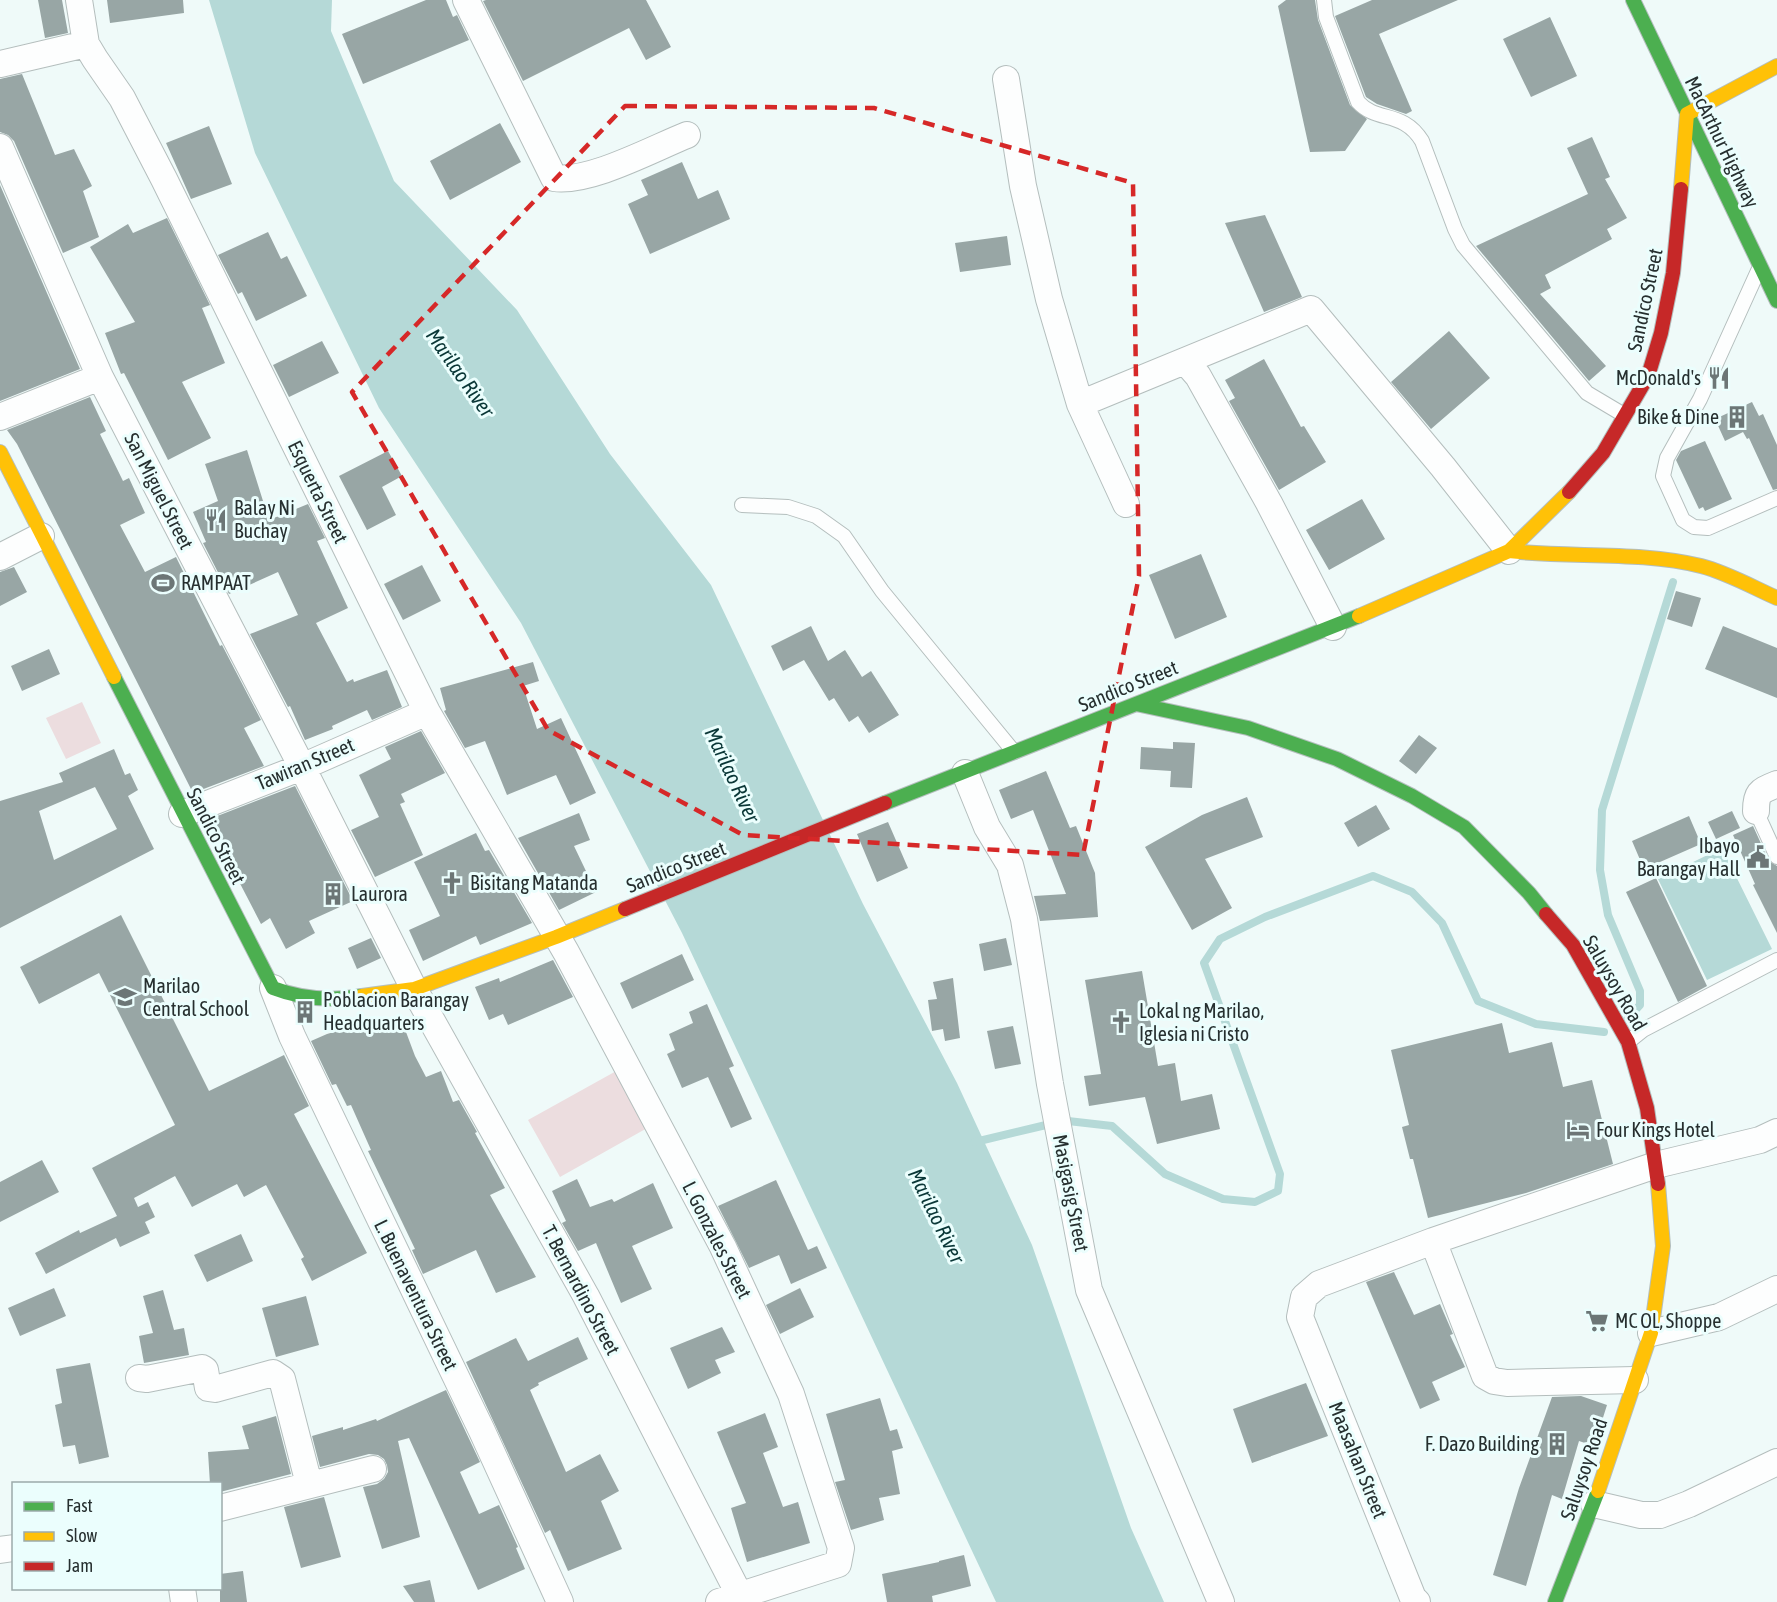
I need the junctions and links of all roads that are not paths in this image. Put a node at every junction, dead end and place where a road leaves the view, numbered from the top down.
1 (79, 0) edge
2 (466, 0) edge
3 (1324, 0) edge
4 (1633, 0) edge
5 (87, 44) junction
6 (0, 64) edge
7 (1777, 66) edge
8 (1006, 80) dead end
9 (1687, 114) junction
10 (687, 135) dead end
11 (0, 147) edge
12 (1760, 266) junction
13 (1777, 301) edge
14 (1185, 361) junction
15 (100, 377) junction
16 (1080, 404) junction
17 (1624, 415) junction
18 (0, 417) edge
19 (0, 452) edge
20 (1777, 498) edge
21 (1126, 504) dead end
22 (742, 505) dead end
23 (41, 536) junction
24 (1509, 551) junction
25 (0, 557) edge
26 (1777, 598) edge
27 (1333, 627) junction
28 (1136, 704) junction
29 (427, 712) junction
30 (1014, 752) junction
31 (302, 767) junction
32 (965, 773) junction
33 (1777, 784) edge
34 (1756, 811) joint
35 (182, 814) junction
36 (1777, 857) edge
37 (556, 937) junction
38 (1777, 960) edge
39 (273, 988) junction
40 (414, 989) junction
41 (1628, 1041) junction
42 (1777, 1132) edge
43 (1656, 1164) junction
44 (1433, 1241) junction
45 (1777, 1289) edge
46 (1652, 1333) junction
47 (139, 1378) dead end
48 (1635, 1380) junction
49 (1777, 1462) edge
50 (373, 1469) dead end
51 (309, 1484) junction
52 (1594, 1504) junction
53 (222, 1507) edge
54 (734, 1600) edge
55 (560, 1602) edge
56 (1221, 1602) edge
57 (1417, 1602) edge
58 (1555, 1602) edge

1 - 5 street
2 - 10 street
3 - 17 lane
4 - 9 main road, MacArthur Highway
5 - 6 street
5 - 29 street, Esquerta Street
7 - 9 main road
8 - 16 street
9 - 12 main road, MacArthur Highway
9 - 17 main road, Sandico Street
11 - 15 street, San Miguel Street
12 - 13 main road, MacArthur Highway
12 - 20 lane
14 - 16 street
14 - 24 street
14 - 27 street
15 - 18 street
15 - 31 street, San Miguel Street
16 - 21 street
17 - 24 main road, Sandico Street
19 - 23 main road, Sandico Street
22 - 30 lane
23 - 25 street
23 - 35 main road, Sandico Street
24 - 26 main road, Sandico Street
24 - 27 main road, Sandico Street
27 - 28 main road, Sandico Street
28 - 30 main road, Sandico Street
28 - 41 main road, Saluysoy Road
29 - 31 street, Tawiran Street
29 - 37 street, Esquerta Street
30 - 32 main road, Sandico Street
31 - 35 street, Tawiran Street
31 - 40 street, San Miguel Street
32 - 37 main road, Sandico Street
32 - 56 street, Masigasig Street
33 - 34 street
34 - 36 lane
35 - 39 main road, Sandico Street
37 - 40 main road, Sandico Street
37 - 54 street, L. Gonzales Street
38 - 41 lane
39 - 40 main road, Sandico Street
39 - 55 street, L. Buenaventura Street
40 - 54 street, T. Bernardino Street
41 - 43 main road, Saluysoy Road
42 - 43 street
43 - 44 street
43 - 46 main road, Saluysoy Road
44 - 48 street
44 - 57 street, Maasahan Street
45 - 46 street
46 - 48 main road, Saluysoy Road
47 - 51 street
48 - 52 main road, Saluysoy Road
49 - 52 street
50 - 51 street
51 - 53 street
52 - 58 main road, Saluysoy Road

